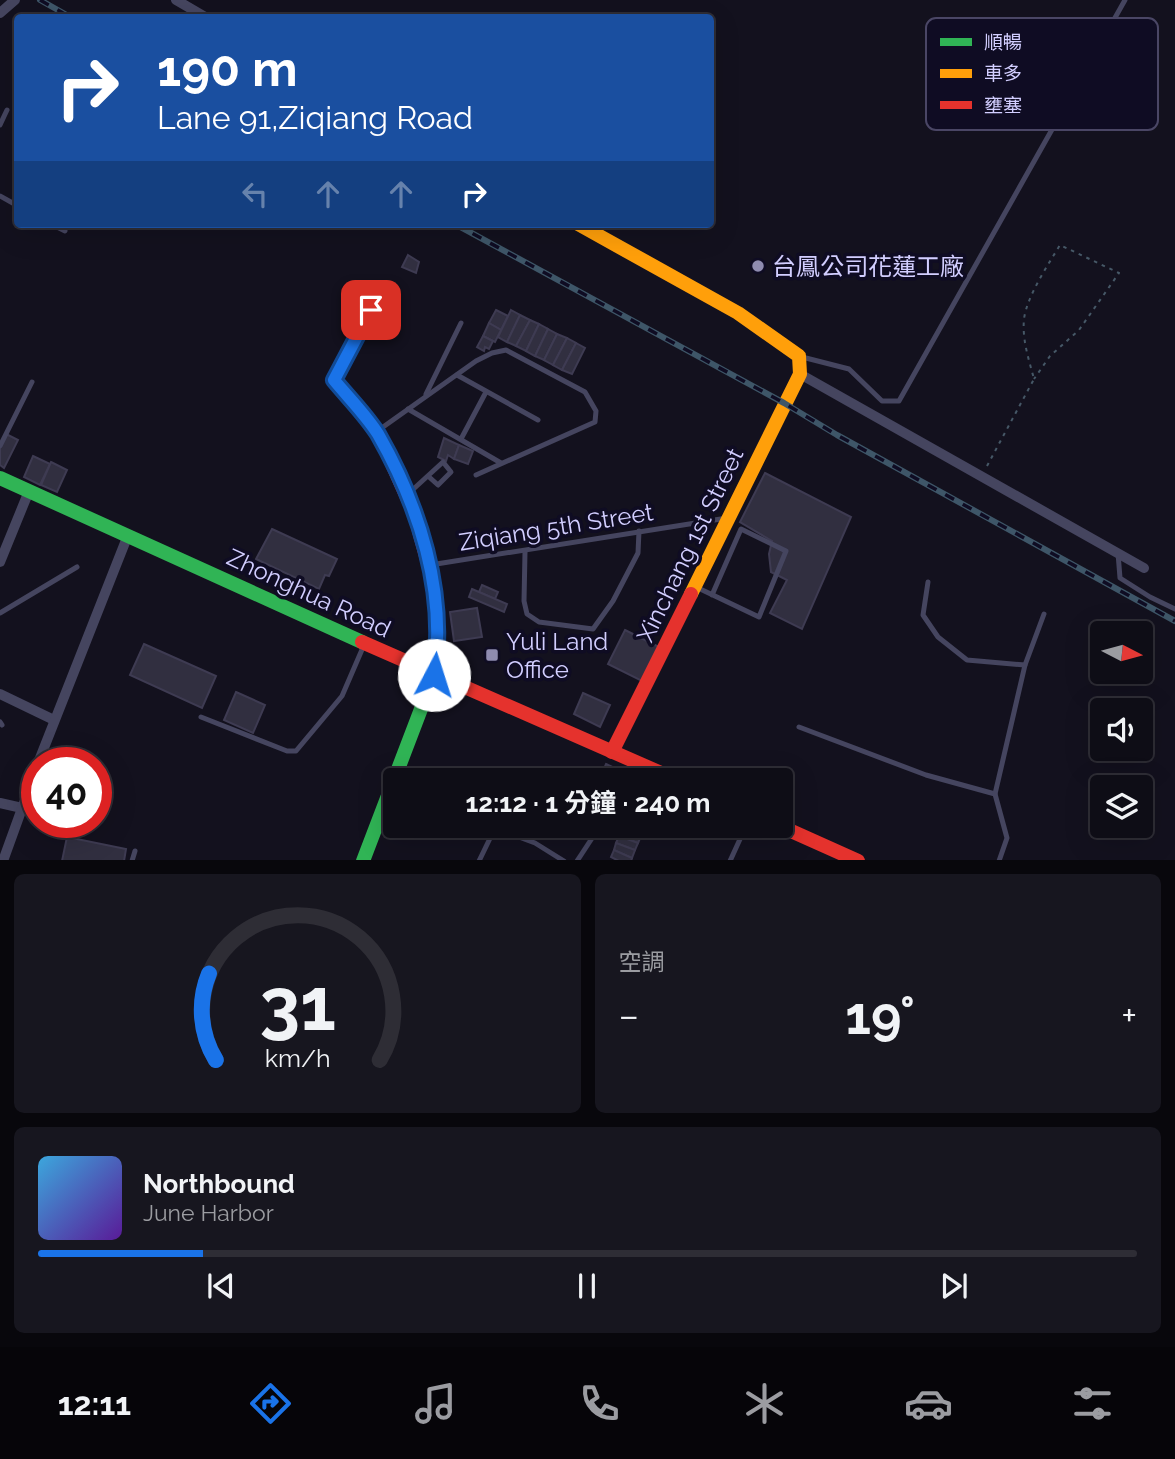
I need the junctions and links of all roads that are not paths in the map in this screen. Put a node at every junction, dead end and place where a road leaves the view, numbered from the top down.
1 (15, 0) edge
2 (176, 0) edge
3 (1125, 0) edge
4 (0, 13) edge
5 (201, 14) edge
6 (1115, 18) edge
7 (7, 110) dead end
8 (0, 125) edge
9 (1052, 130) edge
10 (58, 228) edge
11 (585, 228) edge
12 (65, 232) dead end
13 (384, 286) dead end
14 (461, 323) dead end
15 (799, 356) junction
16 (800, 374) junction
17 (457, 375) junction
18 (334, 380) joint
19 (32, 382) dead end
20 (486, 392) junction
21 (425, 397) junction
22 (408, 409) junction
23 (538, 420) dead end
24 (376, 432) junction
25 (461, 439) junction
26 (0, 446) edge
27 (501, 463) junction
28 (428, 475) dead end
29 (476, 475) dead end
30 (0, 478) edge
31 (29, 491) junction
32 (408, 495) junction
33 (729, 517) junction
34 (639, 531) junction
35 (128, 535) junction
36 (525, 552) junction
37 (1118, 553) junction
38 (0, 562) edge
39 (430, 565) junction
40 (77, 567) dead end
41 (1144, 568) dead end
42 (928, 582) dead end
43 (696, 587) junction
44 (712, 595) junction
45 (1175, 609) edge
46 (0, 613) edge
47 (1044, 614) dead end
48 (365, 643) junction
49 (1025, 664) junction
50 (434, 675) junction
51 (0, 694) edge
52 (201, 717) dead end
53 (54, 720) junction
54 (799, 727) dead end
55 (44, 747) edge
56 (612, 752) junction
57 (649, 768) edge
58 (995, 794) junction
59 (0, 803) edge
60 (21, 808) edge
61 (21, 811) edge
62 (793, 832) edge
63 (592, 838) edge
64 (740, 838) edge
65 (135, 851) dead end
66 (3, 860) edge
67 (132, 860) edge
68 (363, 860) edge
69 (479, 860) edge
70 (564, 860) edge
71 (577, 860) edge
72 (730, 860) edge
73 (858, 860) edge
74 (999, 860) edge

1 - 4 street
2 - 5 street
3 - 6 lane
7 - 8 lane
9 - 15 lane
10 - 12 lane
11 - 15 street
13 - 18 lane
14 - 21 lane
15 - 16 street, Xinchang 1st Street
16 - 33 street, Xinchang 1st Street
16 - 37 street
17 - 20 lane
17 - 21 lane
17 - 27 lane
18 - 24 street
19 - 26 lane
20 - 23 lane
20 - 25 lane
21 - 22 lane
22 - 24 lane
22 - 25 lane
24 - 32 street
25 - 27 lane
27 - 29 lane
28 - 32 lane
30 - 31 street, Zhonghua Road
31 - 35 street, Zhonghua Road
31 - 38 street
32 - 39 street
33 - 34 lane, Ziqiang 5th Street
33 - 43 street, Xinchang 1st Street
34 - 36 lane, Ziqiang 5th Street
34 - 36 lane
35 - 48 street, Zhonghua Road
35 - 53 street
36 - 39 lane, Ziqiang 5th Street
37 - 41 street
37 - 45 lane
39 - 50 street
40 - 46 lane
42 - 49 lane
43 - 44 lane
43 - 56 street, Xinchang 1st Street
44 - 44 lane
47 - 49 lane
48 - 50 street, Zhonghua Road
48 - 52 lane
49 - 58 lane
50 - 56 street, Zhonghua Road
50 - 68 street
51 - 53 street
53 - 55 street
54 - 58 lane
56 - 57 street, Zhonghua Road
58 - 74 lane
59 - 60 street
61 - 66 street
62 - 73 street
63 - 71 lane
64 - 72 lane
65 - 67 lane
69 - 70 lane

